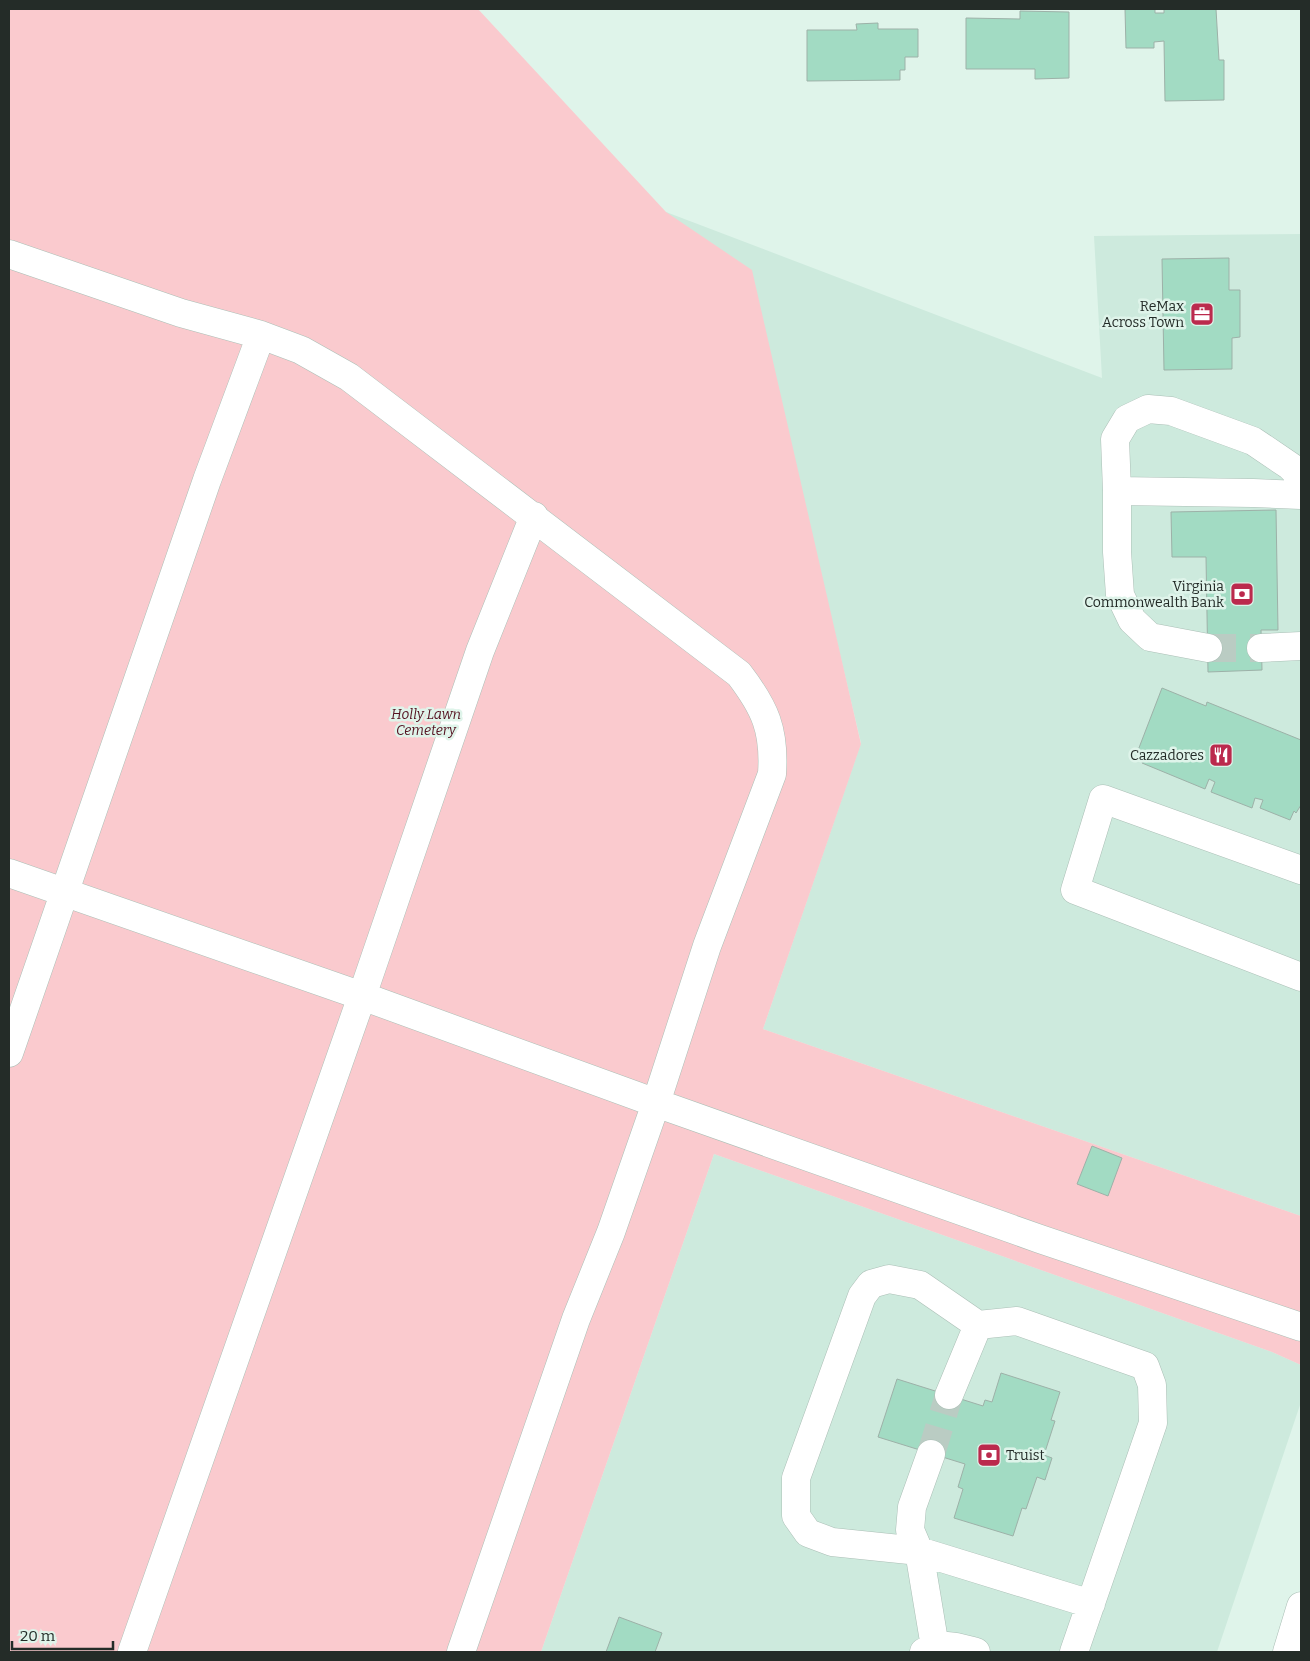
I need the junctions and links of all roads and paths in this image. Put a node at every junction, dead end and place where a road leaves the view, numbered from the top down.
1 (9, 254) edge
2 (261, 335) junction
3 (1301, 477) edge
4 (1118, 491) junction
5 (1301, 495) edge
6 (534, 516) junction
7 (1301, 646) edge
8 (1208, 648) tunnel mouth
9 (1261, 648) tunnel mouth
10 (1301, 870) edge
11 (9, 873) edge
12 (66, 893) junction
13 (1301, 977) edge
14 (362, 996) junction
15 (9, 1053) edge
16 (656, 1103) junction
17 (978, 1324) junction
18 (1301, 1328) edge
19 (948, 1395) tunnel mouth
20 (931, 1454) tunnel mouth
21 (919, 1551) junction
22 (1091, 1604) junction
23 (1301, 1606) edge
24 (930, 1649) edge
25 (132, 1652) edge
26 (461, 1652) edge
27 (976, 1652) edge
28 (1074, 1652) edge
29 (1287, 1652) edge

1 - 2 main road
2 - 6 main road
2 - 12 main road
3 - 4 main road
4 - 5 main road
4 - 8 main road
6 - 14 main road
6 - 16 main road
7 - 9 main road
10 - 13 main road
11 - 12 main road
12 - 14 main road
12 - 15 main road
14 - 16 main road
14 - 25 main road
16 - 18 main road
16 - 26 main road
17 - 19 main road
17 - 21 main road
17 - 22 main road
20 - 21 main road
21 - 22 main road
21 - 24 main road
22 - 28 main road
23 - 29 main road
24 - 27 main road

